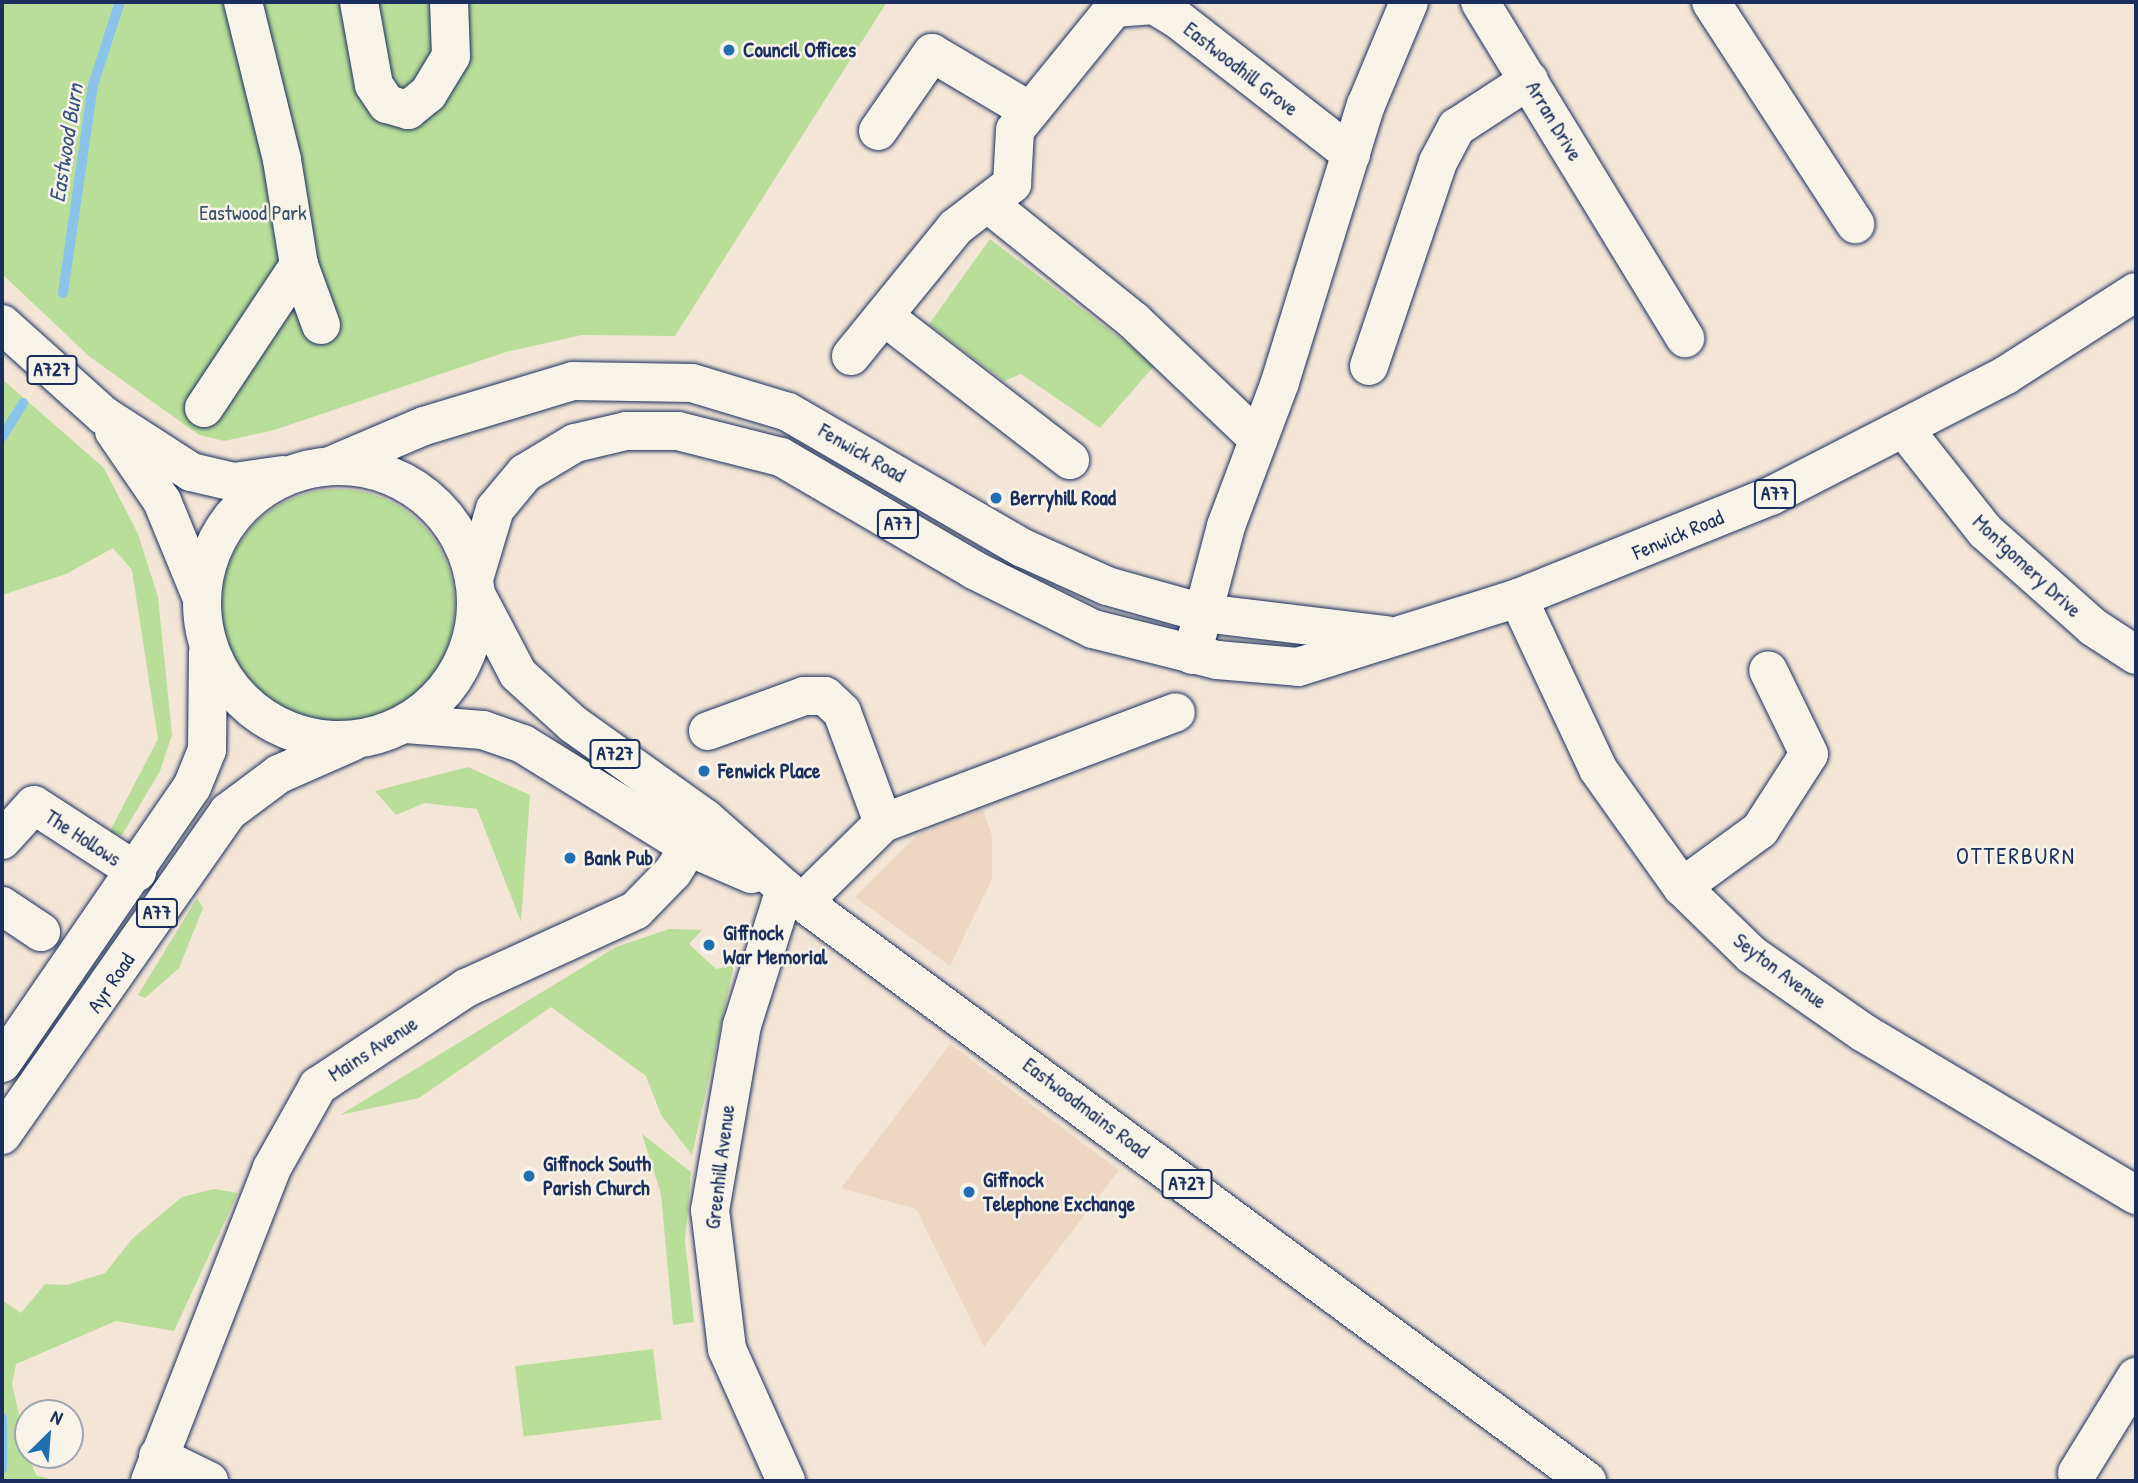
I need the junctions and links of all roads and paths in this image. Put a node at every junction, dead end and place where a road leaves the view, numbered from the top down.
1 (243, 2) edge
2 (359, 2) edge
3 (449, 2) edge
4 (1409, 2) edge
5 (1480, 2) edge
6 (1711, 2) edge
7 (1528, 80) junction
8 (1030, 111) junction
9 (878, 131) dead end
10 (1351, 154) junction
11 (990, 205) junction
12 (1855, 224) dead end
13 (299, 265) junction
14 (2136, 292) edge
15 (885, 317) junction
16 (2, 324) edge
17 (321, 325) dead end
18 (1685, 338) dead end
19 (851, 356) dead end
20 (1369, 366) dead end
21 (205, 408) dead end
22 (103, 415) junction
23 (1905, 430) junction
24 (1258, 439) junction
25 (1070, 460) dead end
26 (312, 470) junction
27 (475, 587) junction
28 (201, 596) junction
29 (1518, 598) junction
30 (1203, 613) junction
31 (1386, 635) junction
32 (208, 646) junction
33 (2136, 654) edge
34 (1192, 655) junction
35 (1768, 670) dead end
36 (1176, 712) dead end
37 (406, 724) junction
38 (708, 731) dead end
39 (357, 740) junction
40 (883, 823) junction
41 (698, 833) junction
42 (2, 840) edge
43 (137, 872) junction
44 (1682, 887) junction
45 (794, 896) junction
46 (2, 906) edge
47 (41, 932) dead end
48 (2, 1063) edge
49 (16, 1102) edge
50 (2, 1135) edge
51 (2136, 1195) edge
52 (2136, 1377) edge
53 (154, 1469) edge
54 (2077, 1472) dead end
55 (209, 1481) edge
56 (786, 1481) edge
57 (1587, 1481) edge

1 - 13 street
2 - 3 street
4 - 10 street
5 - 7 street, Arran Drive
6 - 12 street
7 - 18 street, Arran Drive
7 - 20 street
8 - 9 street
8 - 10 street, Eastwoodhill Grove
8 - 11 street, Eastwoodhill Grove
10 - 24 street
11 - 15 street, Eastwoodhill Grove
11 - 24 street
13 - 17 street
13 - 21 street
14 - 23 street, Fenwick Road / A77
15 - 19 street, Eastwoodhill Grove
15 - 25 street
16 - 22 street, A727
22 - 26 street, A727
22 - 28 street, A727
23 - 29 street, Fenwick Road / A77
23 - 33 street, Montgomery Drive
24 - 30 street
26 - 27 street, Eastwoodmains Road
26 - 28 street
26 - 30 street, Fenwick Road / A77
27 - 34 street, Fenwick Road / A77
27 - 37 street
27 - 41 street, Eastwoodmains Road / A727
28 - 32 street
29 - 31 street, Fenwick Road / A77
29 - 44 street, Seyton Avenue
30 - 31 street, Fenwick Road / A77
30 - 34 street
31 - 34 street, Fenwick Road / A77
32 - 39 street
32 - 43 street, Ayr Road / A77
35 - 44 street
36 - 40 street
37 - 39 street
37 - 41 street, Eastwoodmains Road / A727
38 - 40 street
39 - 49 street, Ayr Road / A77
40 - 45 street
41 - 45 street, Eastwoodmains Road / A727
41 - 53 street, Mains Avenue
42 - 43 street, The Hollows
43 - 48 street, Ayr Road / A77
44 - 51 street, Seyton Avenue
45 - 56 street, Greenhill Avenue
45 - 57 street, Eastwoodmains Road / A727
46 - 47 street
49 - 50 street, Ayr Road / A77
52 - 54 street
53 - 55 street

